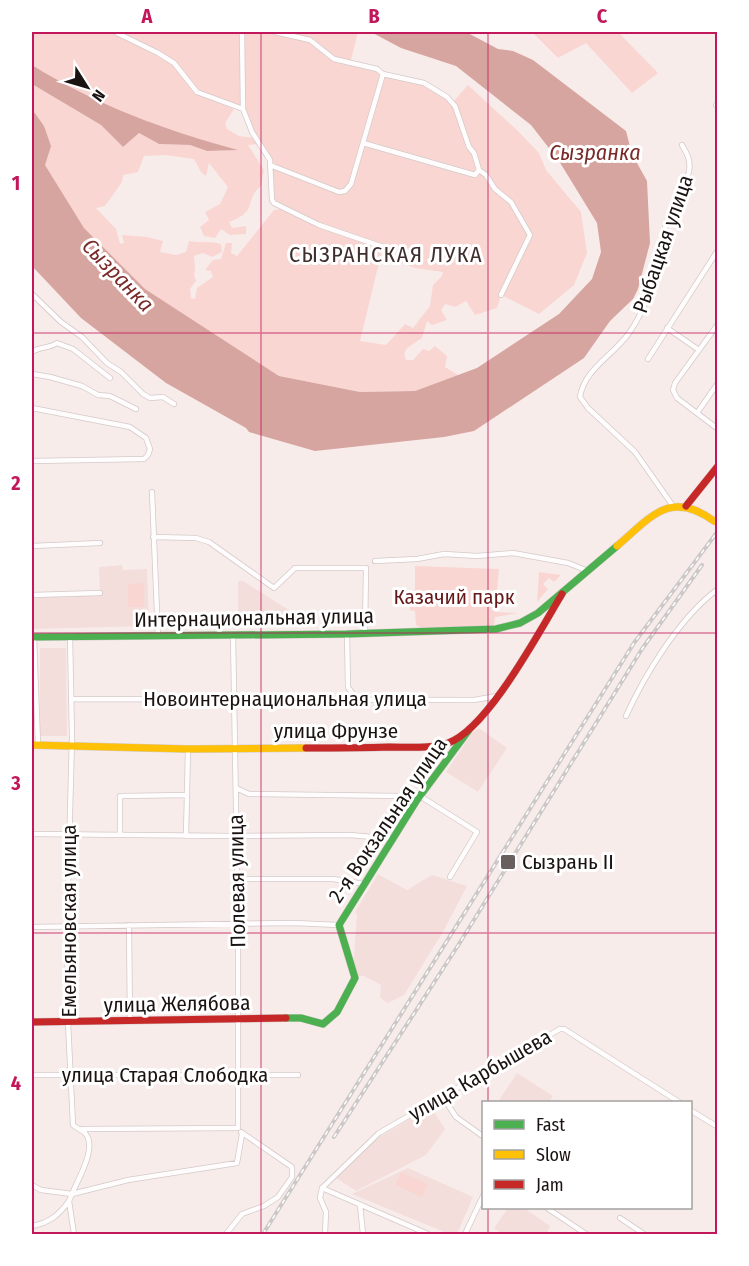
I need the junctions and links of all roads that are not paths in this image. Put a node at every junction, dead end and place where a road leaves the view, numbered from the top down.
1 (115, 32) edge
2 (242, 32) edge
3 (275, 32) edge
4 (383, 74) junction
5 (243, 110) junction
6 (363, 142) junction
7 (682, 145) dead end
8 (270, 165) junction
9 (479, 170) junction
10 (392, 250) dead end
11 (717, 250) edge
12 (32, 294) edge
13 (501, 295) dead end
14 (717, 324) edge
15 (667, 328) junction
16 (699, 350) junction
17 (32, 352) edge
18 (648, 359) dead end
19 (32, 374) edge
20 (110, 378) dead end
21 (717, 383) edge
22 (174, 404) dead end
23 (32, 408) edge
24 (136, 409) dead end
25 (697, 413) junction
26 (717, 429) edge
27 (32, 461) edge
28 (717, 466) edge
29 (152, 492) dead end
30 (673, 506) junction
31 (686, 506) junction
32 (714, 521) dead end
33 (153, 537) junction
34 (100, 543) dead end
35 (32, 546) edge
36 (375, 561) dead end
37 (588, 571) junction
38 (717, 589) edge
39 (100, 593) dead end
40 (562, 593) junction
41 (32, 595) edge
42 (538, 612) junction
43 (546, 620) junction
44 (365, 633) junction
45 (347, 634) junction
46 (233, 635) junction
47 (158, 636) junction
48 (33, 637) edge
49 (70, 637) junction
50 (499, 695) junction
51 (71, 699) junction
52 (235, 699) junction
53 (356, 699) junction
54 (626, 716) dead end
55 (469, 729) junction
56 (35, 745) edge
57 (70, 746) junction
58 (235, 748) junction
59 (188, 749) junction
60 (236, 788) junction
61 (187, 795) junction
62 (419, 798) junction
63 (32, 834) edge
64 (69, 834) junction
65 (120, 834) junction
66 (186, 836) junction
67 (237, 836) junction
68 (394, 839) junction
69 (450, 877) dead end
70 (238, 879) junction
71 (364, 884) junction
72 (238, 923) junction
73 (67, 925) junction
74 (129, 925) junction
75 (339, 925) junction
76 (32, 927) edge
77 (238, 1019) junction
78 (130, 1021) junction
79 (32, 1022) edge
80 (68, 1022) junction
81 (322, 1024) joint
82 (238, 1074) junction
83 (32, 1075) edge
84 (298, 1075) dead end
85 (70, 1076) junction
86 (443, 1097) junction
87 (676, 1101) edge
88 (692, 1111) edge
89 (238, 1128) junction
90 (717, 1128) edge
91 (78, 1130) junction
92 (242, 1134) junction
93 (482, 1136) edge
94 (32, 1185) edge
95 (322, 1188) junction
96 (72, 1194) junction
97 (482, 1196) edge
98 (69, 1201) junction
99 (360, 1205) junction
100 (548, 1209) edge
101 (620, 1218) dead end
102 (32, 1226) edge
103 (74, 1234) edge
104 (226, 1234) edge
105 (325, 1234) edge
106 (363, 1234) edge
107 (428, 1234) edge
108 (465, 1234) edge
109 (586, 1234) edge
110 (644, 1234) edge

1 - 5 street
2 - 5 street
3 - 4 street
4 - 6 street
4 - 9 street
5 - 8 street
6 - 8 street
6 - 9 street
7 - 30 street, Рыбацкая улица
8 - 10 street
9 - 13 street
11 - 15 street
12 - 22 street
14 - 16 street
15 - 16 street
15 - 18 street
16 - 25 street
17 - 20 street
19 - 24 street
21 - 25 street
23 - 27 street
25 - 26 street
28 - 31 street
29 - 33 street
30 - 31 street, Интернациональная улица
30 - 37 street, Интернациональная улица
31 - 32 street
33 - 44 street
33 - 47 street
34 - 35 street
36 - 37 street
37 - 40 street, Интернациональная улица
38 - 54 street
39 - 41 street
40 - 42 street, Интернациональная улица
40 - 43 street, улица Фрунзе
42 - 43 street
42 - 44 street, Интернациональная улица
43 - 50 street, улица Фрунзе
44 - 45 street, Интернациональная улица
45 - 46 street, Интернациональная улица
45 - 53 street
46 - 47 street, Интернациональная улица
46 - 52 street, Полевая улица
47 - 49 street, Интернациональная улица
48 - 49 street, Интернациональная улица
48 - 56 street
49 - 51 street, Емельяновская улица
50 - 53 street, Новоинтернациональная улица
50 - 55 street, улица Фрунзе
51 - 52 street, Новоинтернациональная улица
51 - 57 street, Емельяновская улица
52 - 53 street, Новоинтернациональная улица
52 - 58 street, Полевая улица
55 - 58 street, улица Фрунзе
55 - 62 street, 2-я Вокзальная улица
56 - 57 street, улица Фрунзе
57 - 59 street, улица Фрунзе
57 - 64 street, Емельяновская улица
58 - 59 street, улица Фрунзе
58 - 60 street, Полевая улица
59 - 61 street
60 - 62 street
60 - 67 street, Полевая улица
61 - 65 street
61 - 66 street
62 - 68 street, 2-я Вокзальная улица
62 - 69 street
63 - 64 street
64 - 65 street
64 - 73 street, Емельяновская улица
65 - 66 street
66 - 67 street
67 - 68 street
67 - 70 street, Полевая улица
68 - 71 street, 2-я Вокзальная улица
70 - 71 street
70 - 72 street, Полевая улица
71 - 75 street, 2-я Вокзальная улица
72 - 74 street
72 - 75 street
72 - 77 street, Полевая улица
73 - 74 street
73 - 76 street
73 - 80 street, Емельяновская улица
74 - 78 street
75 - 81 street, 2-я Вокзальная улица
77 - 78 street, улица Желябова
77 - 81 street, улица Желябова
77 - 82 street, Полевая улица
78 - 80 street, улица Желябова
79 - 80 street, улица Желябова
80 - 85 street, Емельяновская улица
82 - 84 street, улица Старая Слободка
82 - 85 street, улица Старая Слободка
82 - 89 street, Полевая улица
83 - 85 street, улица Старая Слободка
85 - 91 street, Емельяновская улица
86 - 87 street, улица Карбышева
86 - 93 street
86 - 95 street, улица Карбышева
88 - 90 street
89 - 91 street
89 - 92 street
91 - 96 street, Емельяновская улица
92 - 96 street
92 - 104 street
94 - 96 street
95 - 99 street
95 - 105 street
96 - 98 street, Емельяновская улица
97 - 108 street
98 - 102 street
98 - 103 street
99 - 106 street
99 - 107 street
100 - 109 street
101 - 110 street

